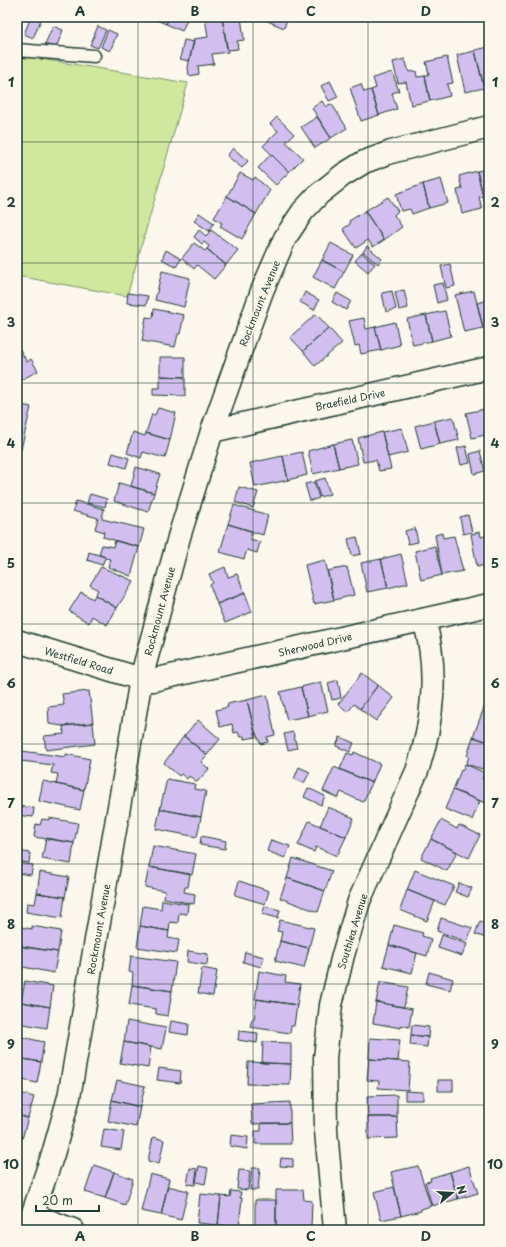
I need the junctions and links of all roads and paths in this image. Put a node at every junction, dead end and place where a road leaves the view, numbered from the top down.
1 (17, 50) edge
2 (94, 56) dead end
3 (489, 127) edge
4 (489, 368) edge
5 (212, 430) junction
6 (489, 605) edge
7 (424, 620) junction
8 (17, 641) edge
9 (141, 679) junction
10 (30, 1223) edge
11 (73, 1230) edge
12 (336, 1230) edge

1 - 2 lane
3 - 5 street, Rockmount Avenue
4 - 5 street, Braefield Drive
5 - 9 street, Rockmount Avenue
6 - 7 street, Sherwood Drive
7 - 9 street, Sherwood Drive
7 - 12 street, Southlea Avenue
8 - 9 street, Westfield Road
9 - 10 street, Rockmount Avenue
10 - 11 street

